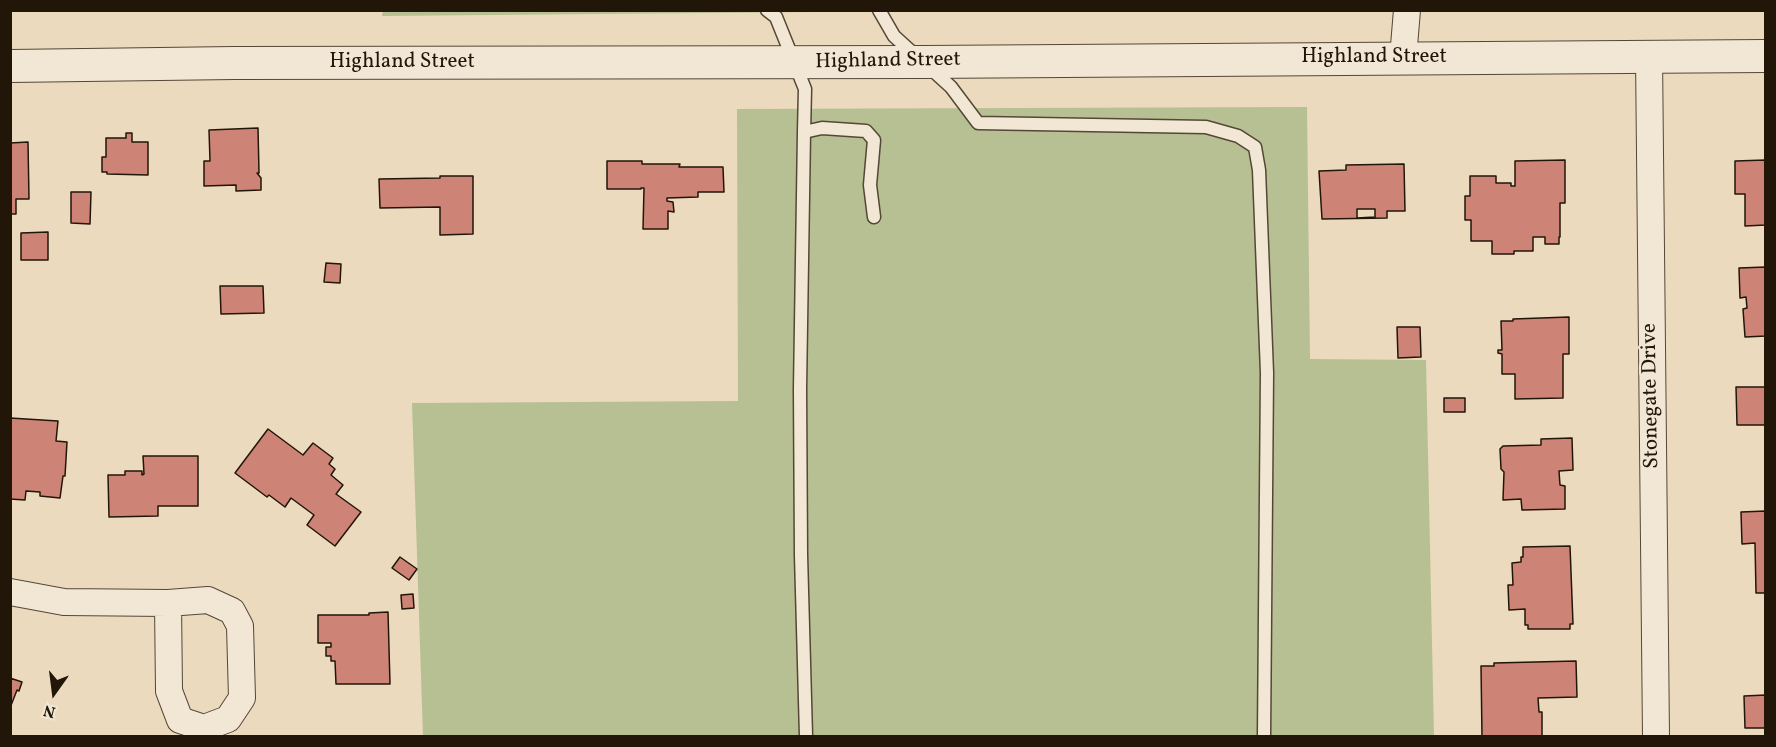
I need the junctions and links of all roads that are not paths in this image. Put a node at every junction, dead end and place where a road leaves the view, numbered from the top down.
1 (766, 10) edge
2 (879, 10) edge
3 (1407, 10) edge
4 (1649, 56) junction
5 (1766, 56) edge
6 (1403, 58) junction
7 (923, 62) junction
8 (795, 63) junction
9 (10, 66) edge
10 (804, 132) junction
11 (874, 217) dead end
12 (10, 592) edge
13 (168, 603) junction
14 (807, 736) edge
15 (1264, 736) edge
16 (1656, 736) edge

1 - 8 lane
2 - 7 lane
3 - 6 street
4 - 5 street, Highland Street
4 - 6 street, Highland Street
4 - 16 street, Stonegate Drive
6 - 7 street, Highland Street
7 - 8 street, Highland Street
7 - 15 lane
8 - 9 street, Highland Street
8 - 10 lane
10 - 11 lane
10 - 14 lane
12 - 13 street
13 - 13 street

